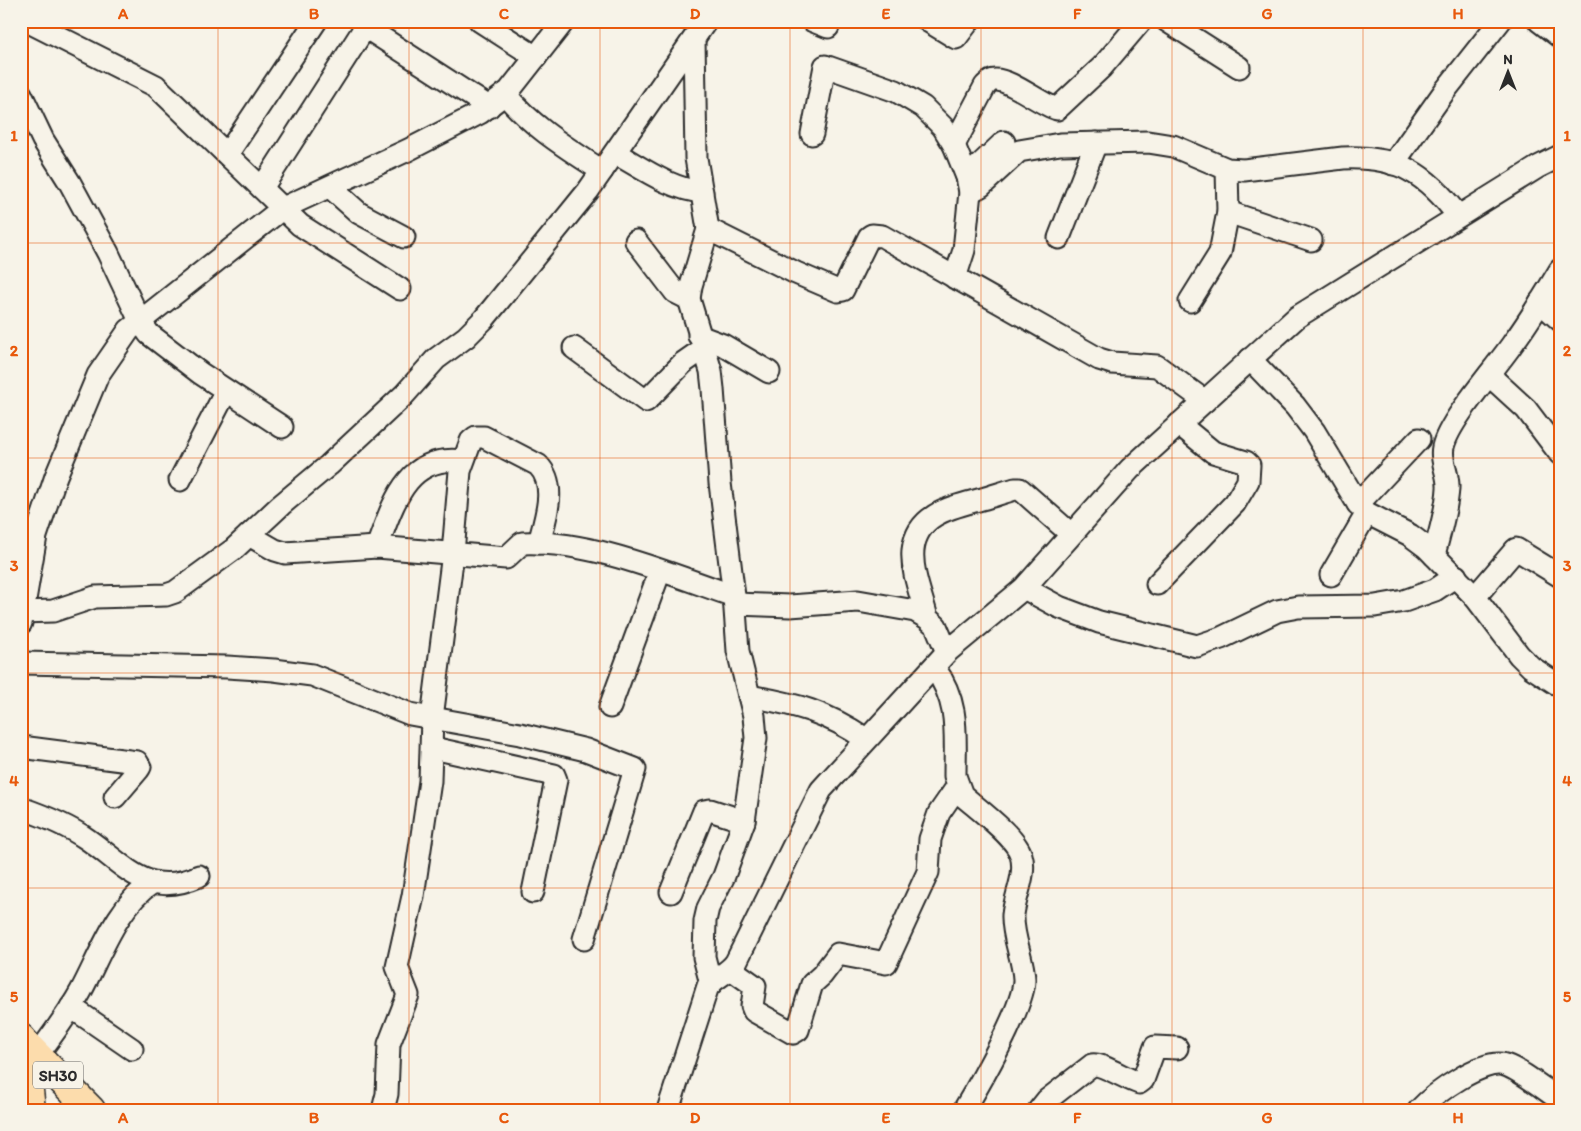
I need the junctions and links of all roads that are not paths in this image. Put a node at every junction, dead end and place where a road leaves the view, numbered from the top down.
1 (27, 21) edge
2 (316, 21) edge
3 (480, 21) edge
4 (564, 21) edge
5 (706, 21) edge
6 (928, 21) edge
7 (969, 21) edge
8 (1140, 21) edge
9 (1168, 21) edge
10 (1500, 21) edge
11 (1539, 21) edge
12 (367, 24) edge
13 (1560, 37) edge
14 (694, 39) junction
15 (536, 57) junction
16 (1239, 67) dead end
17 (21, 94) edge
18 (497, 100) junction
19 (812, 134) dead end
20 (1004, 142) dead end
21 (1096, 143) junction
22 (954, 145) junction
23 (228, 153) junction
24 (615, 153) junction
25 (1560, 156) edge
26 (1393, 164) junction
27 (1227, 170) junction
28 (602, 171) junction
29 (969, 185) junction
30 (330, 187) junction
31 (262, 188) junction
32 (702, 192) junction
33 (283, 208) junction
34 (1228, 212) junction
35 (1458, 216) junction
36 (708, 229) junction
37 (404, 237) dead end
38 (1059, 238) dead end
39 (1310, 240) dead end
40 (636, 242) dead end
41 (1560, 270) edge
42 (954, 278) junction
43 (400, 289) dead end
44 (689, 299) junction
45 (1190, 301) dead end
46 (1540, 302) junction
47 (1560, 320) edge
48 (140, 321) junction
49 (701, 342) junction
50 (574, 348) dead end
51 (1250, 360) junction
52 (769, 372) dead end
53 (1490, 374) junction
54 (226, 390) junction
55 (1205, 401) junction
56 (1179, 424) junction
57 (282, 426) dead end
58 (1419, 438) dead end
59 (1558, 449) edge
60 (462, 461) junction
61 (180, 480) dead end
62 (1362, 508) junction
63 (1071, 534) junction
64 (249, 535) junction
65 (539, 543) junction
66 (377, 547) junction
67 (452, 552) junction
68 (1434, 555) junction
69 (660, 571) junction
70 (1331, 575) dead end
71 (1456, 576) junction
72 (1560, 576) edge
73 (1157, 584) dead end
74 (1024, 588) junction
75 (1475, 597) junction
76 (735, 600) junction
77 (22, 616) edge
78 (928, 618) junction
79 (940, 660) junction
80 (21, 663) edge
81 (1560, 686) edge
82 (749, 696) junction
83 (610, 707) dead end
84 (432, 718) junction
85 (866, 740) junction
86 (21, 747) edge
87 (433, 748) junction
88 (957, 787) junction
89 (115, 797) dead end
90 (21, 808) edge
91 (744, 821) junction
92 (199, 876) dead end
93 (152, 883) junction
94 (533, 892) dead end
95 (671, 892) dead end
96 (584, 939) dead end
97 (731, 969) junction
98 (711, 984) junction
99 (71, 1007) junction
100 (28, 1045) edge
101 (1177, 1048) dead end
102 (132, 1049) dead end
103 (1560, 1100) edge
104 (31, 1110) edge
105 (91, 1110) edge
106 (383, 1110) edge
107 (668, 1110) edge
108 (964, 1110) edge
109 (1039, 1110) edge
110 (1419, 1110) edge

1 - 23 street
2 - 23 street
3 - 15 street
4 - 15 street
5 - 14 street
6 - 7 street
8 - 22 street
9 - 16 street
10 - 26 street
11 - 13 street
12 - 18 street
12 - 31 street
14 - 24 street
14 - 32 street
15 - 18 street
17 - 48 street
18 - 28 street
18 - 30 street
19 - 22 street
20 - 29 street
21 - 27 street
21 - 29 street
21 - 38 street
22 - 29 street
23 - 31 street
24 - 28 street
24 - 32 street
25 - 35 street
26 - 27 street
26 - 35 street
27 - 34 street
28 - 64 street
29 - 42 street
30 - 33 street
30 - 37 street
31 - 33 street
32 - 36 street
33 - 43 street
33 - 48 street
34 - 39 street
34 - 45 street
35 - 51 street
36 - 42 street
36 - 44 street
40 - 44 street
41 - 46 street
42 - 55 street
44 - 49 street
46 - 47 street
46 - 53 street
48 - 54 street
48 - 77 street
49 - 50 street
49 - 52 street
49 - 76 street
51 - 55 street
51 - 62 street
53 - 59 street
53 - 68 street
54 - 57 street
54 - 61 street
55 - 56 street
56 - 63 street
56 - 73 street
58 - 62 street
60 - 65 street
60 - 66 street
60 - 67 street
62 - 68 street
62 - 70 street
63 - 74 street
63 - 78 street
64 - 66 street
64 - 77 street
65 - 67 street
65 - 69 street
66 - 67 street
67 - 84 street
68 - 71 street
69 - 76 street
69 - 83 street
71 - 74 street
71 - 75 street
72 - 75 street
74 - 79 street
75 - 81 street
76 - 78 street
76 - 82 street
78 - 79 street
79 - 85 street
79 - 88 street
80 - 84 street
82 - 85 street
82 - 91 street
84 - 87 street
84 - 96 street
85 - 97 street
86 - 89 street
87 - 94 street
87 - 106 street
88 - 97 street
88 - 108 street
90 - 93 street
91 - 95 street
91 - 98 street
92 - 93 street
93 - 99 street
97 - 98 street
98 - 107 street
99 - 100 street
99 - 102 street
100 - 104 main road
100 - 105 main road, SH30
101 - 109 street
103 - 110 street

